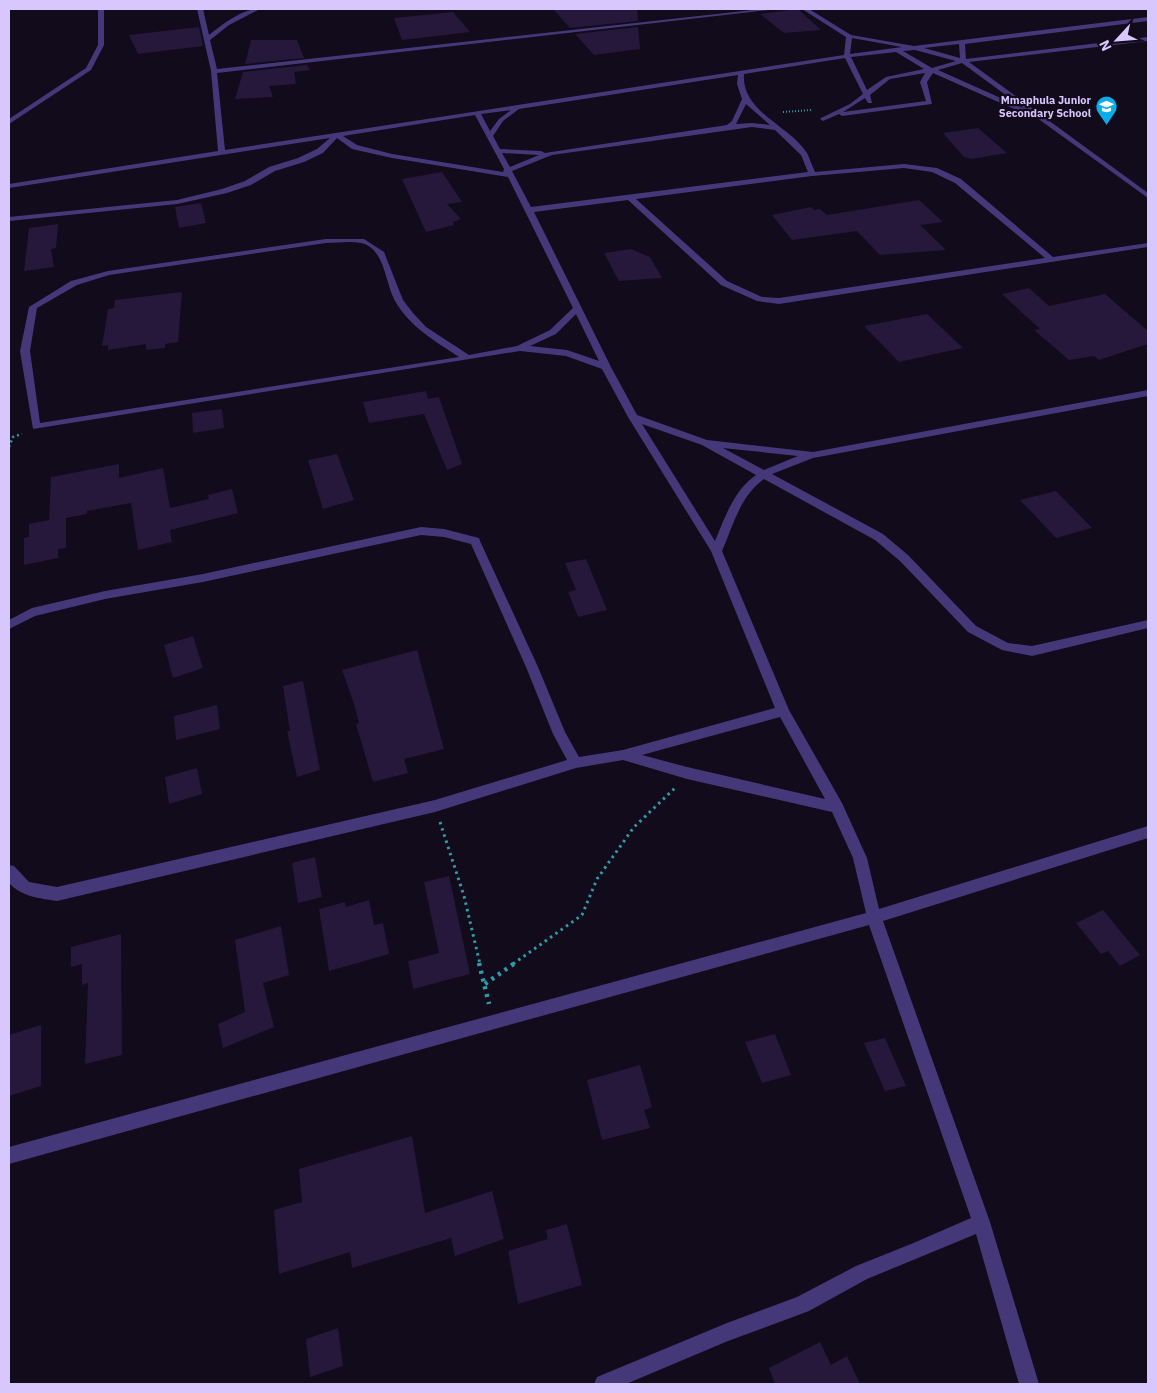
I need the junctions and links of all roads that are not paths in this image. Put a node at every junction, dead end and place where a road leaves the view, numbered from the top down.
1 (101, 9) edge
2 (200, 9) edge
3 (257, 9) edge
4 (712, 9) edge
5 (775, 9) edge
6 (805, 9) edge
7 (688, 10) edge
8 (734, 14) junction
9 (683, 18) junction
10 (1148, 19) edge
11 (849, 36) junction
12 (1148, 38) edge
13 (973, 39) junction
14 (206, 40) junction
15 (916, 48) junction
16 (897, 50) junction
17 (847, 56) junction
18 (963, 60) junction
19 (932, 70) junction
20 (214, 71) junction
21 (741, 73) junction
22 (867, 95) junction
23 (745, 99) junction
24 (518, 107) junction
25 (874, 110) junction
26 (477, 114) junction
27 (833, 115) junction
28 (823, 119) dead end
29 (9, 122) edge
30 (1048, 122) junction
31 (730, 126) junction
32 (776, 128) junction
33 (337, 135) junction
34 (489, 137) junction
35 (496, 151) junction
36 (552, 153) junction
37 (222, 154) junction
38 (507, 173) junction
39 (812, 174) junction
40 (9, 186) edge
41 (1148, 196) edge
42 (630, 197) junction
43 (529, 210) junction
44 (9, 220) edge
45 (1148, 245) edge
46 (1050, 258) junction
47 (577, 308) junction
48 (520, 348) junction
49 (467, 358) junction
50 (606, 367) junction
51 (1148, 393) edge
52 (633, 417) junction
53 (706, 443) junction
54 (812, 455) junction
55 (765, 475) junction
56 (716, 551) junction
57 (1148, 624) edge
58 (9, 626) edge
59 (783, 711) junction
60 (622, 755) junction
61 (576, 762) junction
62 (837, 807) junction
63 (1148, 832) edge
64 (9, 871) edge
65 (874, 917) junction
66 (9, 1156) edge
67 (981, 1222) junction
68 (604, 1384) edge
69 (1030, 1384) edge

1 - 29 street
2 - 14 street
3 - 14 street
4 - 8 street
5 - 8 street
6 - 11 street
7 - 9 street
8 - 9 street
9 - 20 street
10 - 13 street
11 - 15 street
11 - 17 street
12 - 18 street
13 - 15 street
13 - 18 street
14 - 20 street
15 - 16 street
15 - 18 street
16 - 17 street
16 - 19 street
17 - 21 street
17 - 22 street
18 - 19 street
18 - 30 street
19 - 22 street
19 - 25 street
19 - 30 street
20 - 37 street
21 - 23 street
21 - 24 street
22 - 25 street
22 - 27 street
23 - 31 street
23 - 32 street
24 - 26 street
24 - 34 street
25 - 27 street
26 - 33 street
26 - 34 street
27 - 28 street
30 - 41 street
31 - 32 street
31 - 36 street
32 - 39 street
33 - 37 street
33 - 38 street
33 - 44 street
34 - 35 street
35 - 36 street
35 - 38 street
36 - 38 street
37 - 40 street
38 - 43 street
39 - 42 street
39 - 46 street
42 - 43 street
42 - 46 street
43 - 47 street
45 - 46 street
47 - 48 street
47 - 50 street
48 - 49 street
48 - 50 street
49 - 49 street
50 - 52 street
51 - 54 street
52 - 53 street
52 - 56 street
53 - 54 street
53 - 55 street
54 - 55 street
55 - 56 street
55 - 57 street
56 - 59 street
58 - 61 street
59 - 60 street
59 - 62 street
60 - 61 street
60 - 62 street
61 - 64 street
62 - 65 street
63 - 65 street
65 - 66 street
65 - 67 street
67 - 68 street
67 - 69 street

